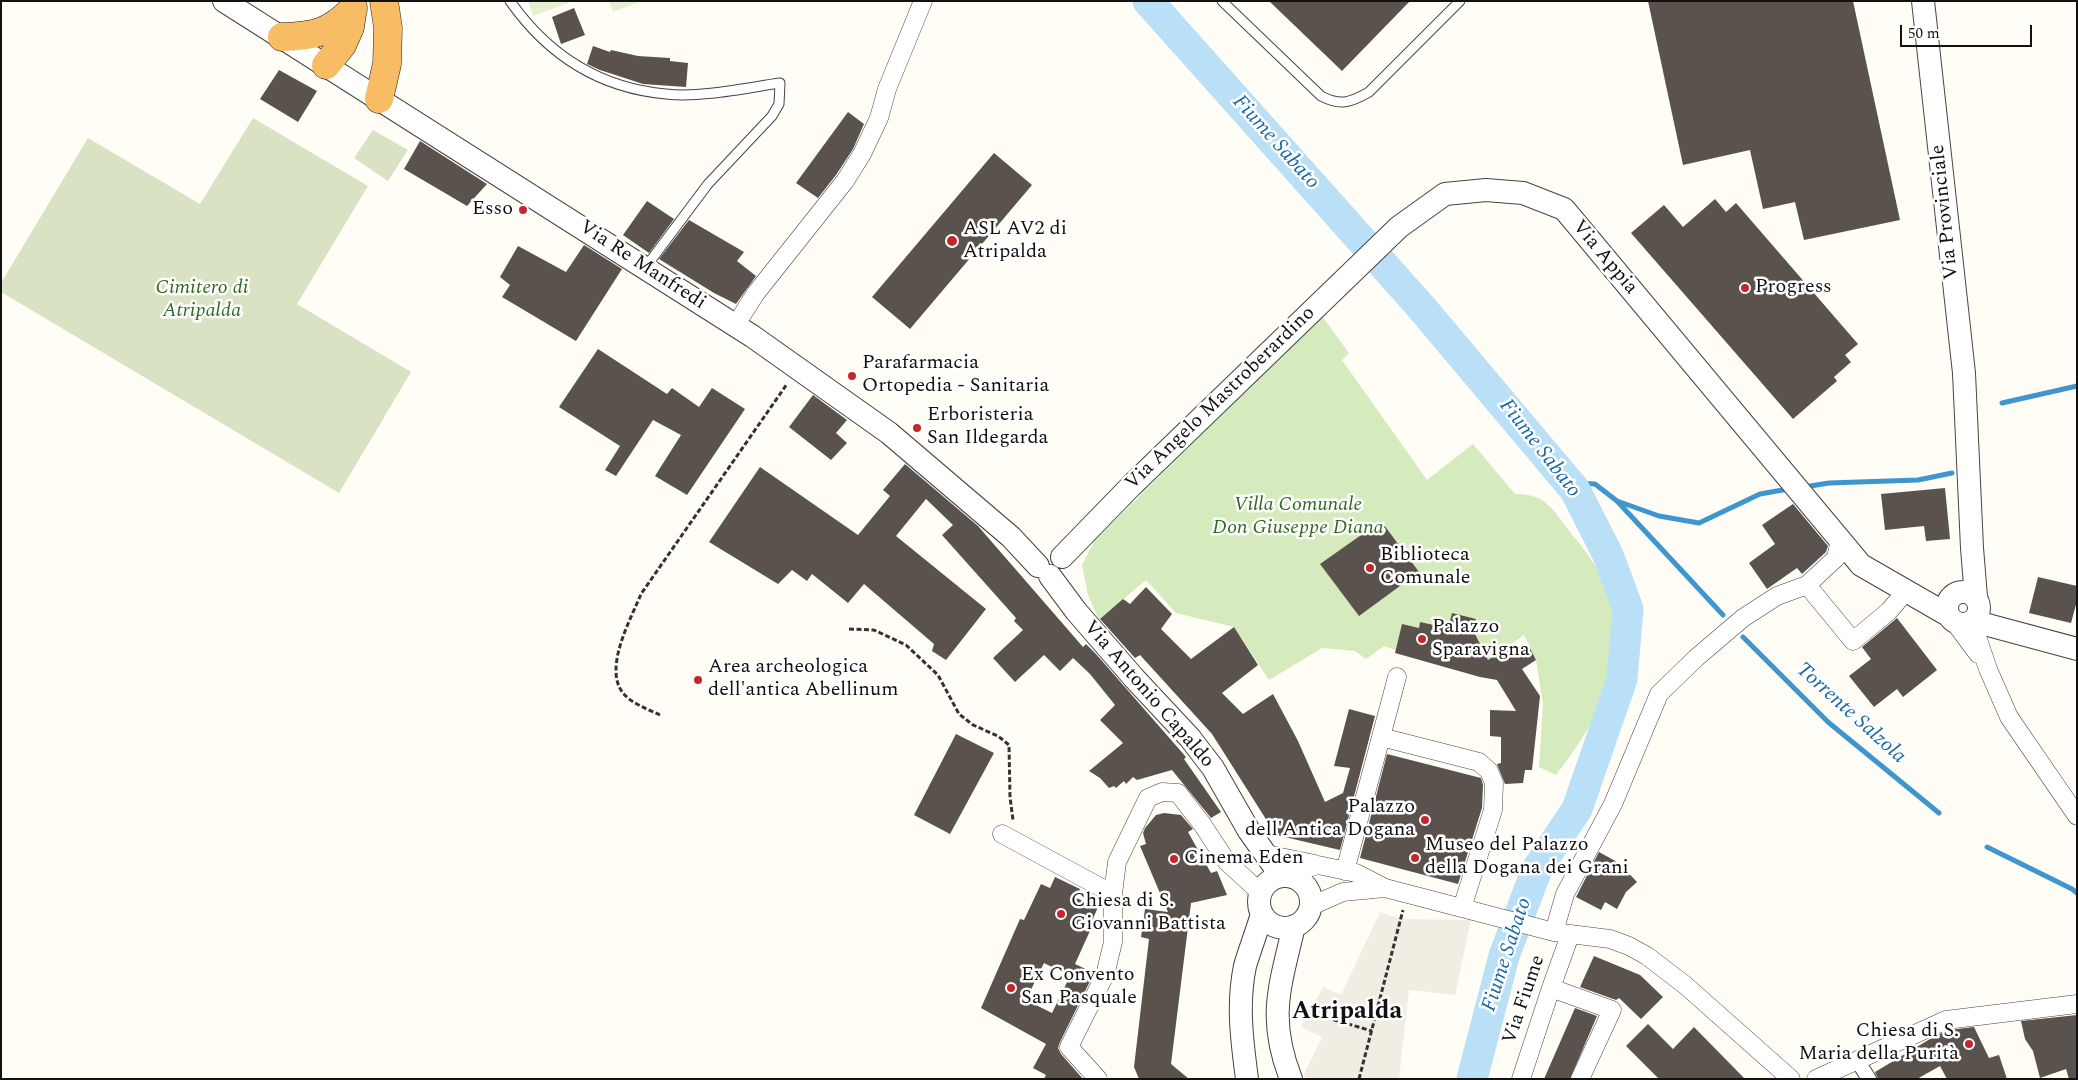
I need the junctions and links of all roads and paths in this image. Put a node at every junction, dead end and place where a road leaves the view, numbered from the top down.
1 (224, 1) edge
2 (384, 1) edge
3 (510, 1) edge
4 (922, 1) edge
5 (1222, 1) edge
6 (1460, 1) edge
7 (1923, 1) edge
8 (354, 5) edge
9 (282, 38) junction
10 (326, 65) junction
11 (379, 99) junction
12 (644, 268) junction
13 (1352, 272) joint
14 (735, 326) junction
15 (797, 369) junction
16 (1840, 540) junction
17 (1052, 562) junction
18 (1806, 585) junction
19 (1906, 592) junction
20 (1964, 609) junction
21 (849, 629) dead end
22 (2077, 649) edge
23 (1397, 677) dead end
24 (660, 715) dead end
25 (1382, 737) junction
26 (2077, 816) edge
27 (1249, 831) junction
28 (1009, 837) joint
29 (1266, 854) junction
30 (1318, 865) junction
31 (1345, 870) junction
32 (1385, 888) junction
33 (1267, 892) junction
34 (1407, 893) junction
35 (1113, 894) junction
36 (1310, 906) junction
37 (1468, 909) junction
38 (1294, 926) junction
39 (1557, 932) junction
40 (1551, 988) junction
41 (2077, 1004) edge
42 (1277, 1007) junction
43 (1372, 1031) junction
44 (1857, 1060) junction
45 (1098, 1079) edge
46 (1247, 1079) edge
47 (1291, 1079) edge
48 (1360, 1079) edge
49 (1522, 1079) edge
50 (1580, 1079) edge
51 (1791, 1079) edge
52 (1816, 1079) edge
53 (1869, 1079) edge

1 - 9 street, Via Re Manfredi
2 - 11 highway
3 - 12 lane
4 - 14 street
5 - 6 lane
7 - 20 street, Via Provinciale
8 - 9 highway
8 - 10 highway
9 - 10 street, Via Re Manfredi
10 - 11 street, Via Re Manfredi
11 - 12 street, Via Re Manfredi
12 - 14 street, Via Re Manfredi
13 - 16 street, Via Appia
13 - 17 street, Via Angelo Mastroberardino
14 - 15 street, Via Re Manfredi
15 - 17 street, Via Re Manfredi
15 - 24 path
16 - 18 street
16 - 19 street
17 - 27 street, Via Antonio Capaldo
18 - 19 street
18 - 39 street, Via Fiume
19 - 20 street
20 - 22 street
20 - 26 street
21 - 28 path
23 - 25 street
25 - 31 street
25 - 37 street
27 - 29 street
27 - 33 street
28 - 35 street
29 - 30 street
29 - 33 street
30 - 31 street
30 - 33 street
31 - 32 street
32 - 34 street
32 - 36 street
33 - 35 street
33 - 36 street
33 - 38 street
33 - 46 street
34 - 37 street
34 - 43 path
35 - 45 street
36 - 38 street
37 - 39 street
38 - 42 street
39 - 40 street, Via Fiume
39 - 51 street
40 - 49 street, Via Fiume
40 - 50 street
41 - 44 street
42 - 43 path
42 - 47 street
43 - 48 path
44 - 52 street
44 - 53 street

